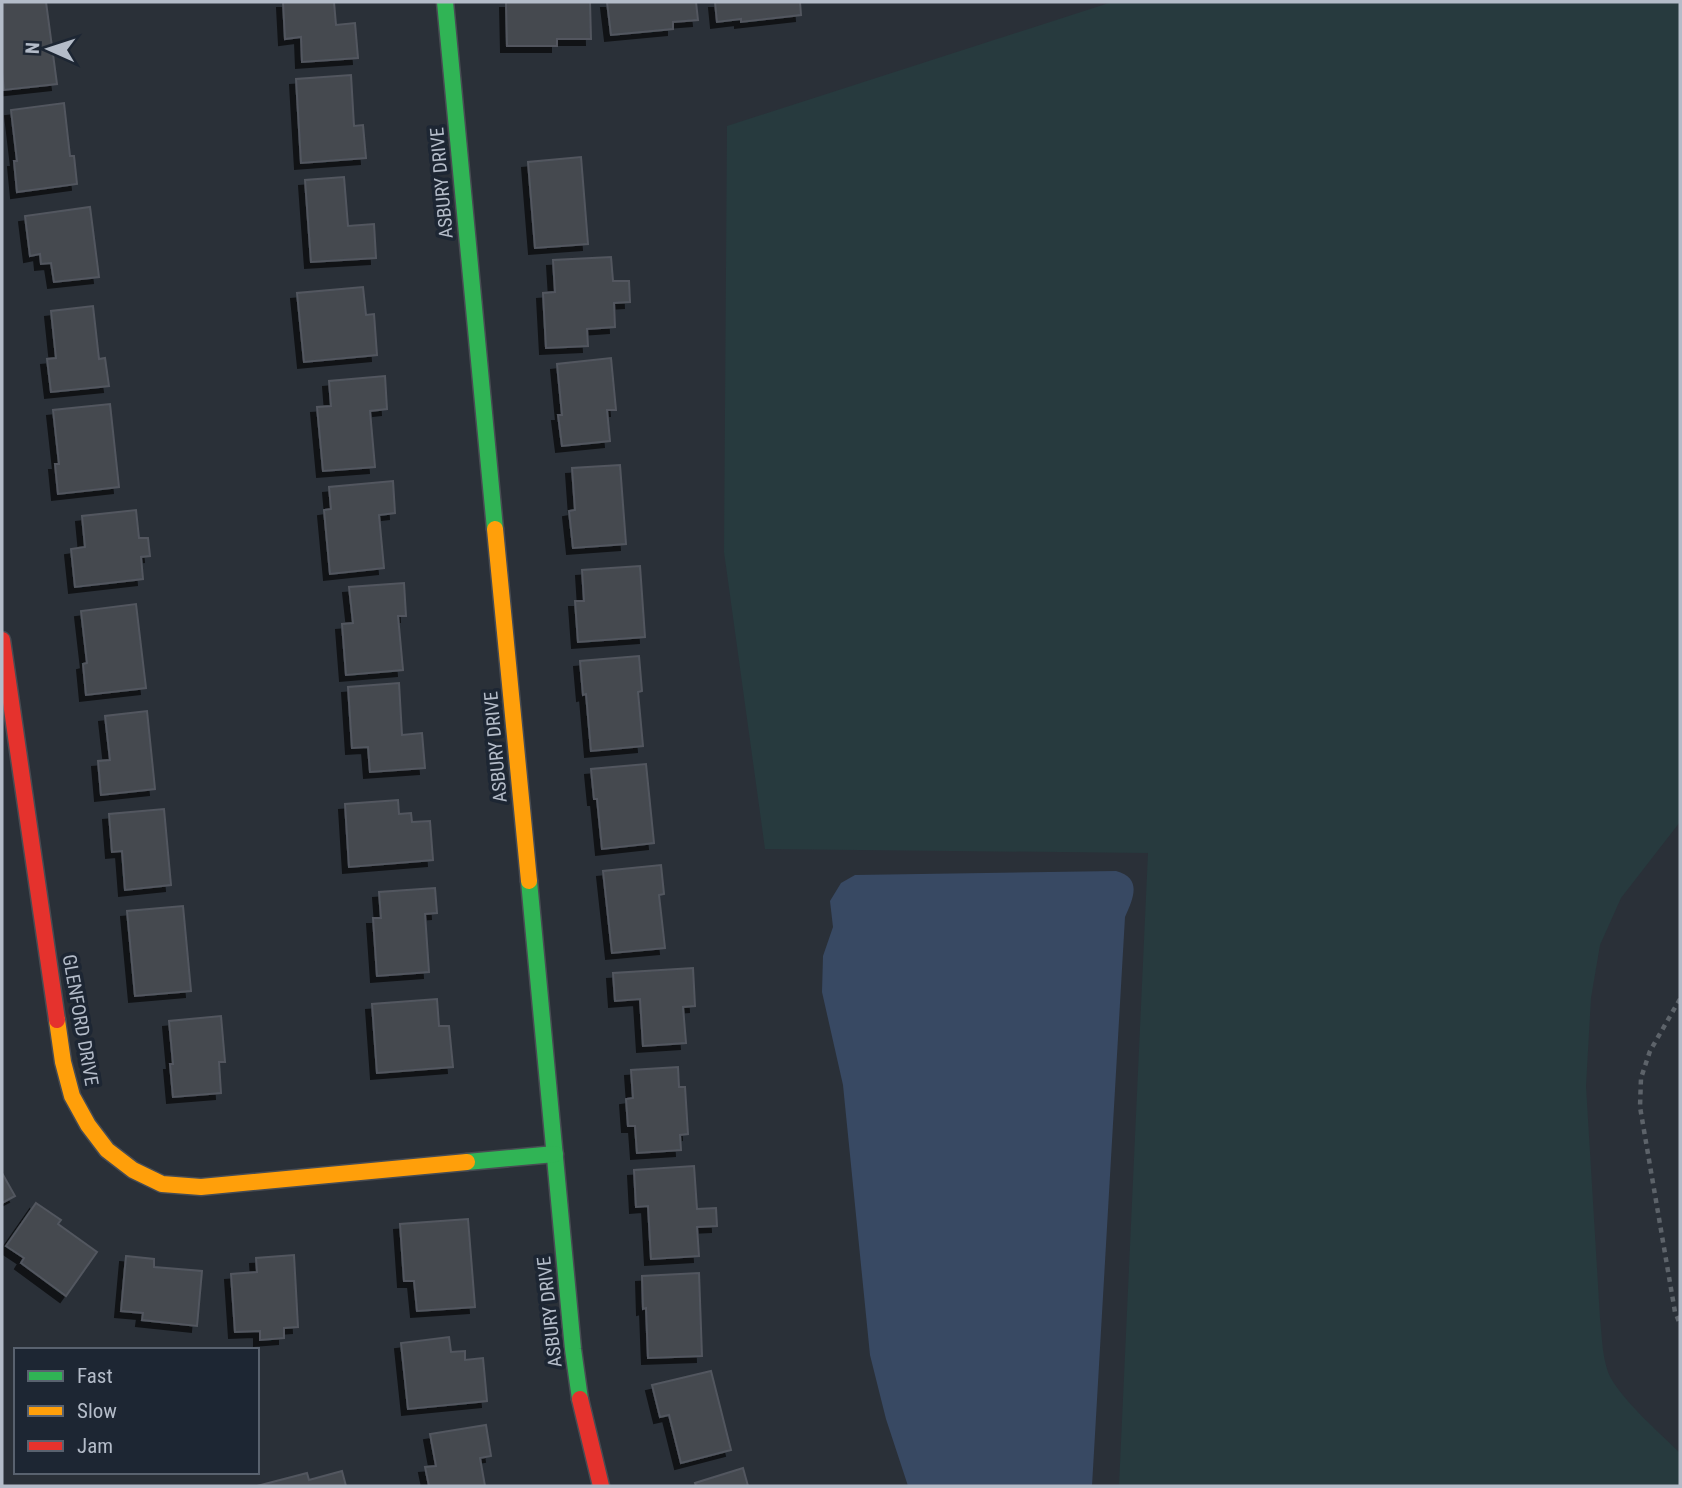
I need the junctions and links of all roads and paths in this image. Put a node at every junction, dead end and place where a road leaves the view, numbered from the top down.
1 (445, 2) edge
2 (2, 640) edge
3 (1680, 999) edge
4 (555, 1154) junction
5 (1680, 1324) edge
6 (601, 1486) edge

1 - 4 street, ASBURY DRIVE
2 - 4 street, GLENFORD DRIVE
3 - 5 path
4 - 6 street, ASBURY DRIVE

